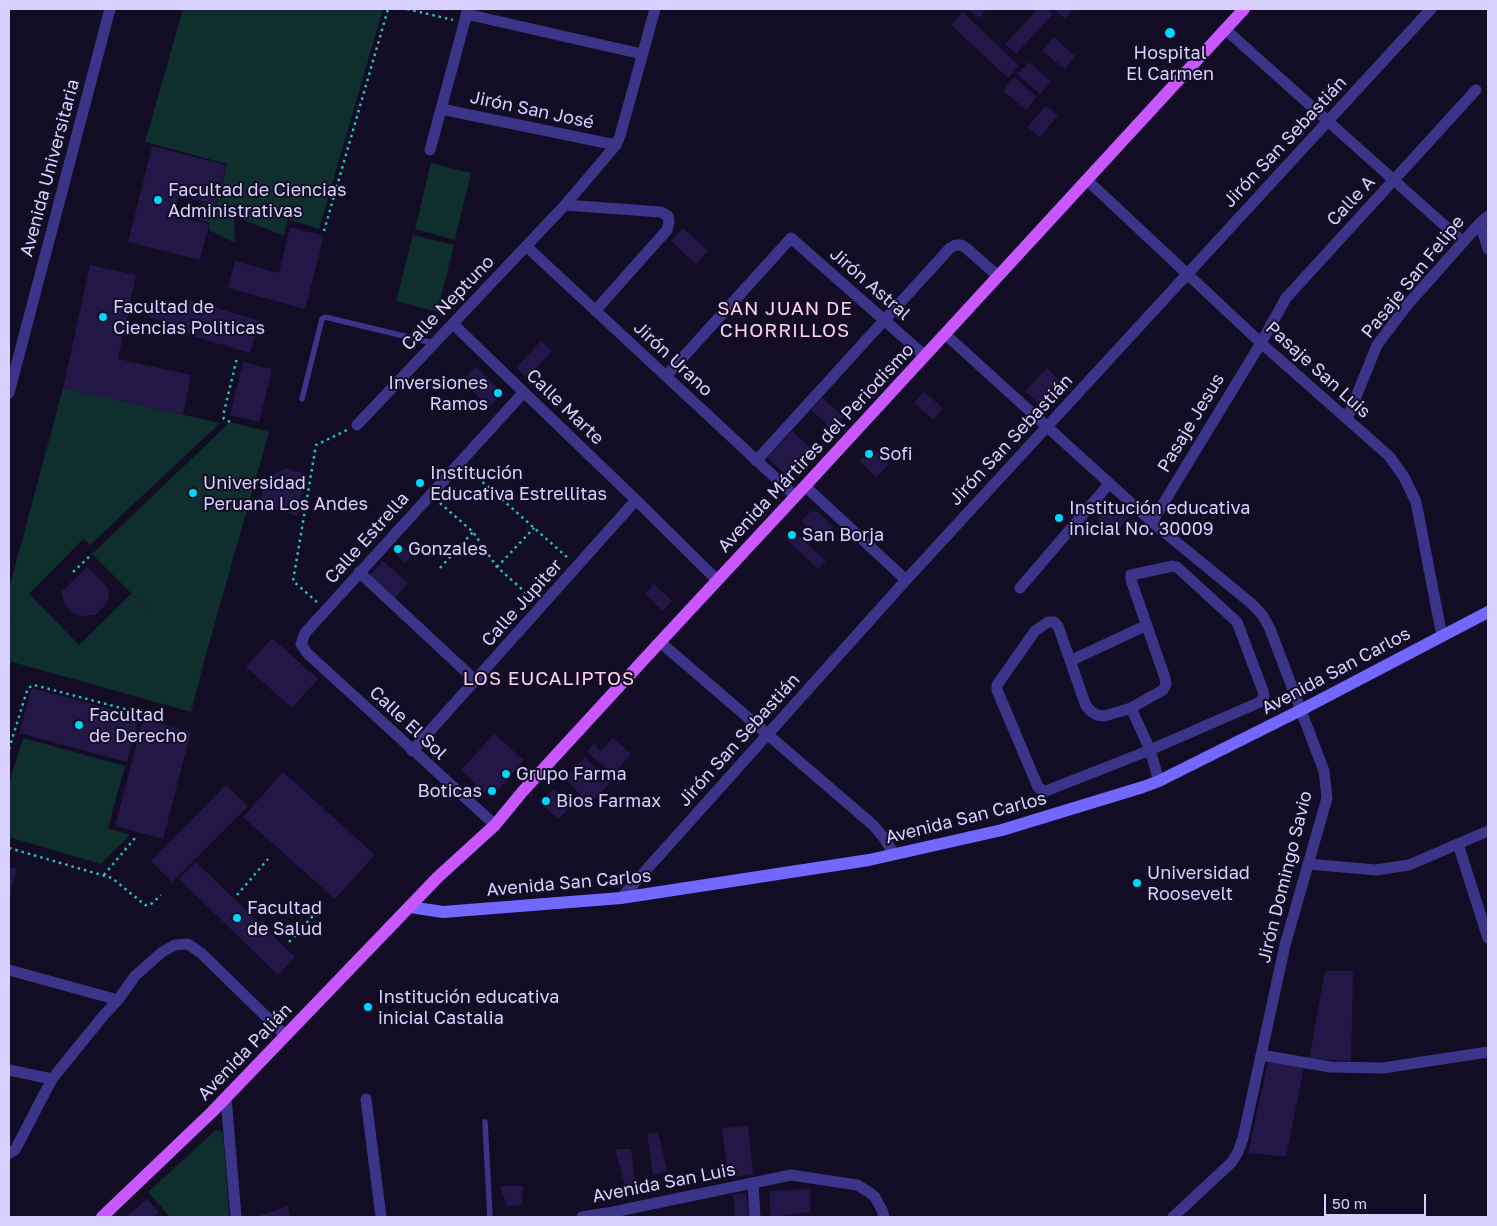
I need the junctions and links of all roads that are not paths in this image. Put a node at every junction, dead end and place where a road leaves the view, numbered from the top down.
1 (110, 9) edge
2 (655, 9) edge
3 (1244, 9) edge
4 (1431, 9) edge
5 (466, 15) edge
6 (1225, 30) junction
7 (642, 54) junction
8 (1476, 90) dead end
9 (442, 109) junction
10 (1328, 121) junction
11 (616, 145) junction
12 (430, 150) dead end
13 (1086, 180) junction
14 (1394, 180) junction
15 (565, 205) junction
16 (1484, 220) edge
17 (1463, 242) junction
18 (526, 246) junction
19 (1488, 249) edge
20 (1187, 274) junction
21 (998, 276) junction
22 (595, 311) junction
23 (884, 320) junction
24 (452, 324) junction
25 (945, 334) junction
26 (1261, 342) junction
27 (433, 343) junction
28 (925, 356) junction
29 (13, 362) edge
30 (666, 376) junction
31 (524, 392) junction
32 (9, 393) edge
33 (302, 398) dead end
34 (1347, 419) junction
35 (357, 425) road end
36 (1047, 426) junction
37 (756, 461) junction
38 (1109, 484) junction
39 (805, 486) junction
40 (795, 496) junction
41 (636, 500) junction
42 (1152, 522) junction
43 (359, 572) junction
44 (717, 580) junction
45 (906, 580) junction
46 (1020, 588) dead end
47 (1488, 612) edge
48 (1147, 625) junction
49 (1442, 636) junction
50 (660, 642) junction
51 (301, 644) joint
52 (1070, 660) junction
53 (476, 681) junction
54 (1131, 708) junction
55 (1300, 710) junction
56 (768, 734) junction
57 (1150, 750) junction
58 (412, 751) junction
59 (1159, 781) junction
60 (495, 825) junction
61 (1488, 831) edge
62 (1458, 844) junction
63 (894, 854) junction
64 (1308, 864) junction
65 (621, 898) junction
66 (410, 907) junction
67 (1488, 938) edge
68 (9, 970) edge
69 (118, 1000) junction
70 (286, 1036) junction
71 (1488, 1052) edge
72 (1261, 1055) junction
73 (9, 1070) edge
74 (52, 1079) junction
75 (226, 1098) junction
76 (366, 1098) dead end
77 (485, 1122) dead end
78 (9, 1153) edge
79 (753, 1184) junction
80 (614, 1215) edge
81 (102, 1217) edge
82 (236, 1217) edge
83 (381, 1217) edge
84 (490, 1217) edge
85 (582, 1217) edge
86 (755, 1217) edge
87 (884, 1217) edge
88 (1174, 1217) edge

1 - 29 street, Avenida Universitaria
2 - 7 street
3 - 6 main road, Avenida Mártires del Periodismo
4 - 10 street, Jirón San Sebastián
5 - 7 street
5 - 9 street
6 - 10 street
6 - 13 main road, Avenida Mártires del Periodismo
7 - 11 street
8 - 14 street, Calle A
9 - 11 street, Jirón San José
9 - 12 street
10 - 14 street
10 - 20 street, Jirón San Sebastián
11 - 15 street, Calle Neptuno
13 - 20 street, Pasaje San Luis
13 - 21 main road, Avenida Mártires del Periodismo
14 - 17 street
14 - 26 street, Calle A
15 - 18 street, Calle Neptuno
15 - 22 street
16 - 17 street, Pasaje San Felipe
16 - 19 street
17 - 34 street, Pasaje San Felipe
18 - 22 street, Jirón Urano
18 - 24 street, Calle Neptuno
20 - 26 street, Pasaje San Luis
20 - 36 street, Jirón San Sebastián
21 - 23 street
21 - 25 main road, Avenida Mártires del Periodismo
22 - 30 street, Jirón Urano
23 - 28 street, Jirón Astral
23 - 30 street, Jirón Astral
23 - 37 street
24 - 27 street, Calle Neptuno
24 - 31 street, Calle Marte
25 - 28 main road, Avenida Mártires del Periodismo
25 - 36 street, Jirón Domingo Savio
26 - 34 street, Pasaje San Luis
26 - 42 street, Pasaje Jesus
27 - 33 lane
27 - 35 street, Calle Neptuno
28 - 39 main road, Avenida Mártires del Periodismo
29 - 32 street, Avenida Universitaria
30 - 37 street, Jirón Urano
31 - 41 street, Calle Marte
31 - 43 street, Calle Estrella
34 - 49 street, Pasaje San Luis
36 - 38 street, Jirón Domingo Savio
36 - 45 street, Jirón San Sebastián
37 - 40 street, Jirón Urano
38 - 42 street, Jirón Domingo Savio
38 - 46 street
39 - 40 main road, Avenida Mártires del Periodismo
39 - 45 street
40 - 44 main road, Avenida Mártires del Periodismo
41 - 44 street, Calle Marte
41 - 53 street, Calle Jupiter
42 - 55 street, Jirón Domingo Savio
43 - 51 street, Calle Estrella
43 - 53 street
44 - 50 main road, Avenida Mártires del Periodismo
45 - 56 street, Jirón San Sebastián
47 - 49 main road, Avenida San Carlos
48 - 52 street
48 - 54 street
48 - 57 street
49 - 55 main road, Avenida San Carlos
50 - 56 street
50 - 60 main road, Avenida Mártires del Periodismo
51 - 58 street, Calle El Sol
52 - 54 street
52 - 57 street
53 - 58 street, Calle Jupiter
54 - 57 street
55 - 59 main road, Avenida San Carlos
55 - 64 street, Jirón Domingo Savio
56 - 63 street
56 - 65 street, Jirón San Sebastián
57 - 59 street
58 - 60 street, Calle El Sol
59 - 63 main road, Avenida San Carlos
60 - 66 main road, Avenida Mártires del Periodismo
61 - 62 street
62 - 64 street
62 - 67 street
63 - 65 main road, Avenida San Carlos
64 - 72 street, Jirón Domingo Savio
65 - 66 main road, Avenida San Carlos
66 - 70 main road, Avenida Palián
68 - 69 street
69 - 70 street
69 - 74 street
70 - 75 main road, Avenida Palián
71 - 72 street
72 - 88 street, Jirón Domingo Savio
73 - 74 street
74 - 78 street
75 - 81 main road, Avenida Palián
75 - 82 street
76 - 83 street
77 - 84 lane
79 - 80 street, Avenida San Luis
79 - 86 street
79 - 87 street, Avenida San Luis
80 - 85 street, Avenida San Luis

